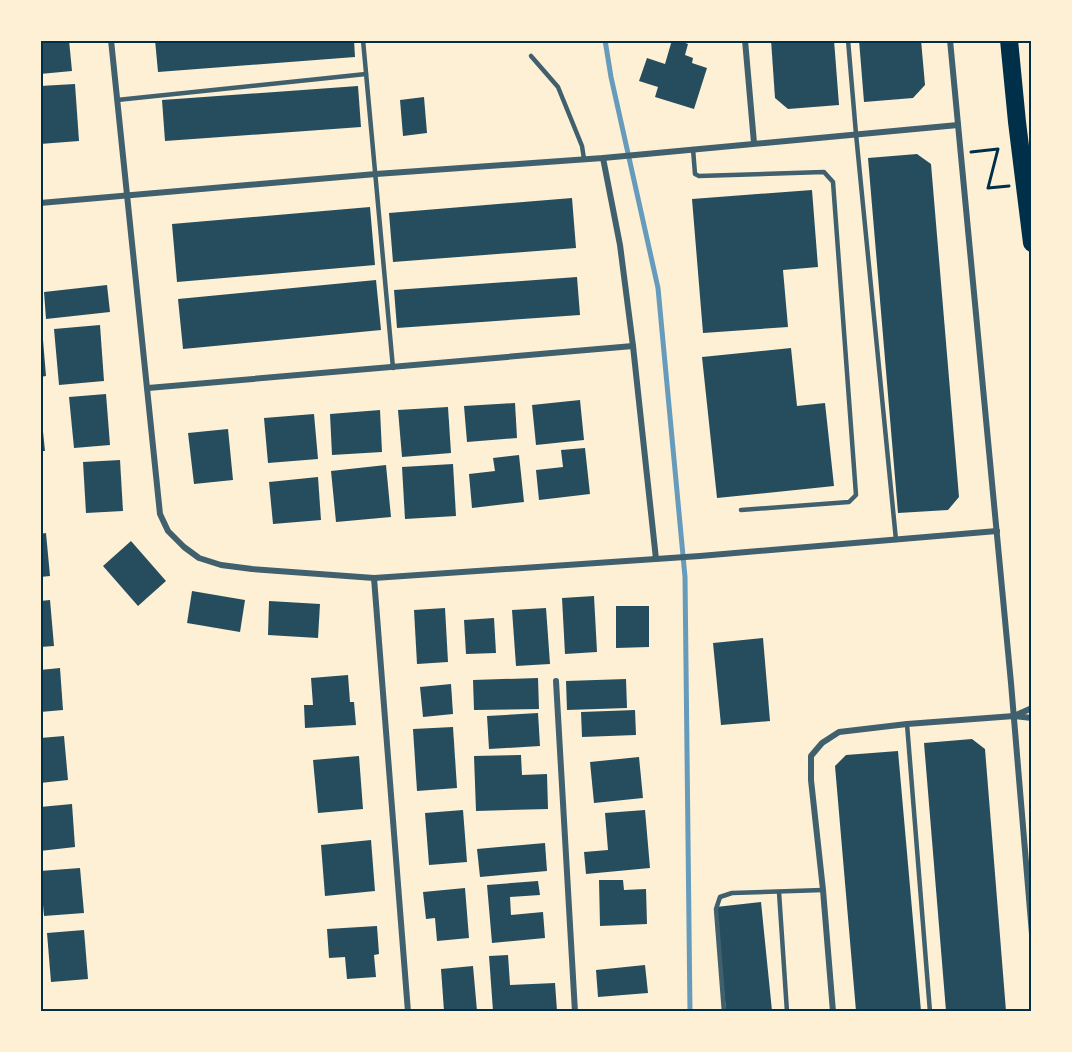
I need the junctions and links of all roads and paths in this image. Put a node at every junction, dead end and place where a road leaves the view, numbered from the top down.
1 (111, 40) edge
2 (363, 40) edge
3 (745, 40) edge
4 (848, 40) edge
5 (950, 40) edge
6 (1009, 40) edge
7 (531, 56) dead end
8 (366, 74) junction
9 (117, 100) junction
10 (958, 125) junction
11 (856, 134) junction
12 (754, 143) junction
13 (693, 149) junction
14 (961, 153) junction
15 (605, 157) junction
16 (584, 159) junction
17 (376, 174) junction
18 (988, 188) dead end
19 (128, 196) junction
20 (40, 203) edge
21 (1032, 243) edge
22 (633, 346) junction
23 (393, 368) junction
24 (148, 388) junction
25 (741, 510) dead end
26 (997, 531) junction
27 (896, 540) junction
28 (656, 559) junction
29 (374, 578) junction
30 (556, 681) dead end
31 (1032, 708) edge
32 (1014, 716) junction
33 (1032, 718) edge
34 (907, 724) junction
35 (823, 890) junction
36 (779, 892) junction
37 (1032, 934) edge
38 (408, 1011) edge
39 (575, 1011) edge
40 (723, 1011) edge
41 (787, 1011) edge
42 (833, 1011) edge
43 (930, 1011) edge

1 - 9 street
2 - 8 lane
3 - 12 street
4 - 11 lane
5 - 10 street
6 - 21 highway
7 - 16 lane
8 - 9 lane
8 - 17 lane
9 - 19 street
10 - 11 street
10 - 14 street
11 - 12 street
11 - 27 lane
12 - 13 street
13 - 15 street
13 - 25 lane
14 - 18 path
14 - 26 street
15 - 16 street
15 - 22 street
16 - 17 street
17 - 19 street
17 - 23 lane
19 - 20 street
19 - 24 street
22 - 23 street
22 - 28 street
23 - 24 street
24 - 29 street
26 - 27 street
26 - 32 street
27 - 28 street
28 - 29 street
29 - 38 street
30 - 39 street
31 - 32 street
32 - 33 street
32 - 34 street
32 - 37 street
34 - 35 street
34 - 43 lane
35 - 36 lane
35 - 42 street
36 - 40 lane
36 - 41 lane

